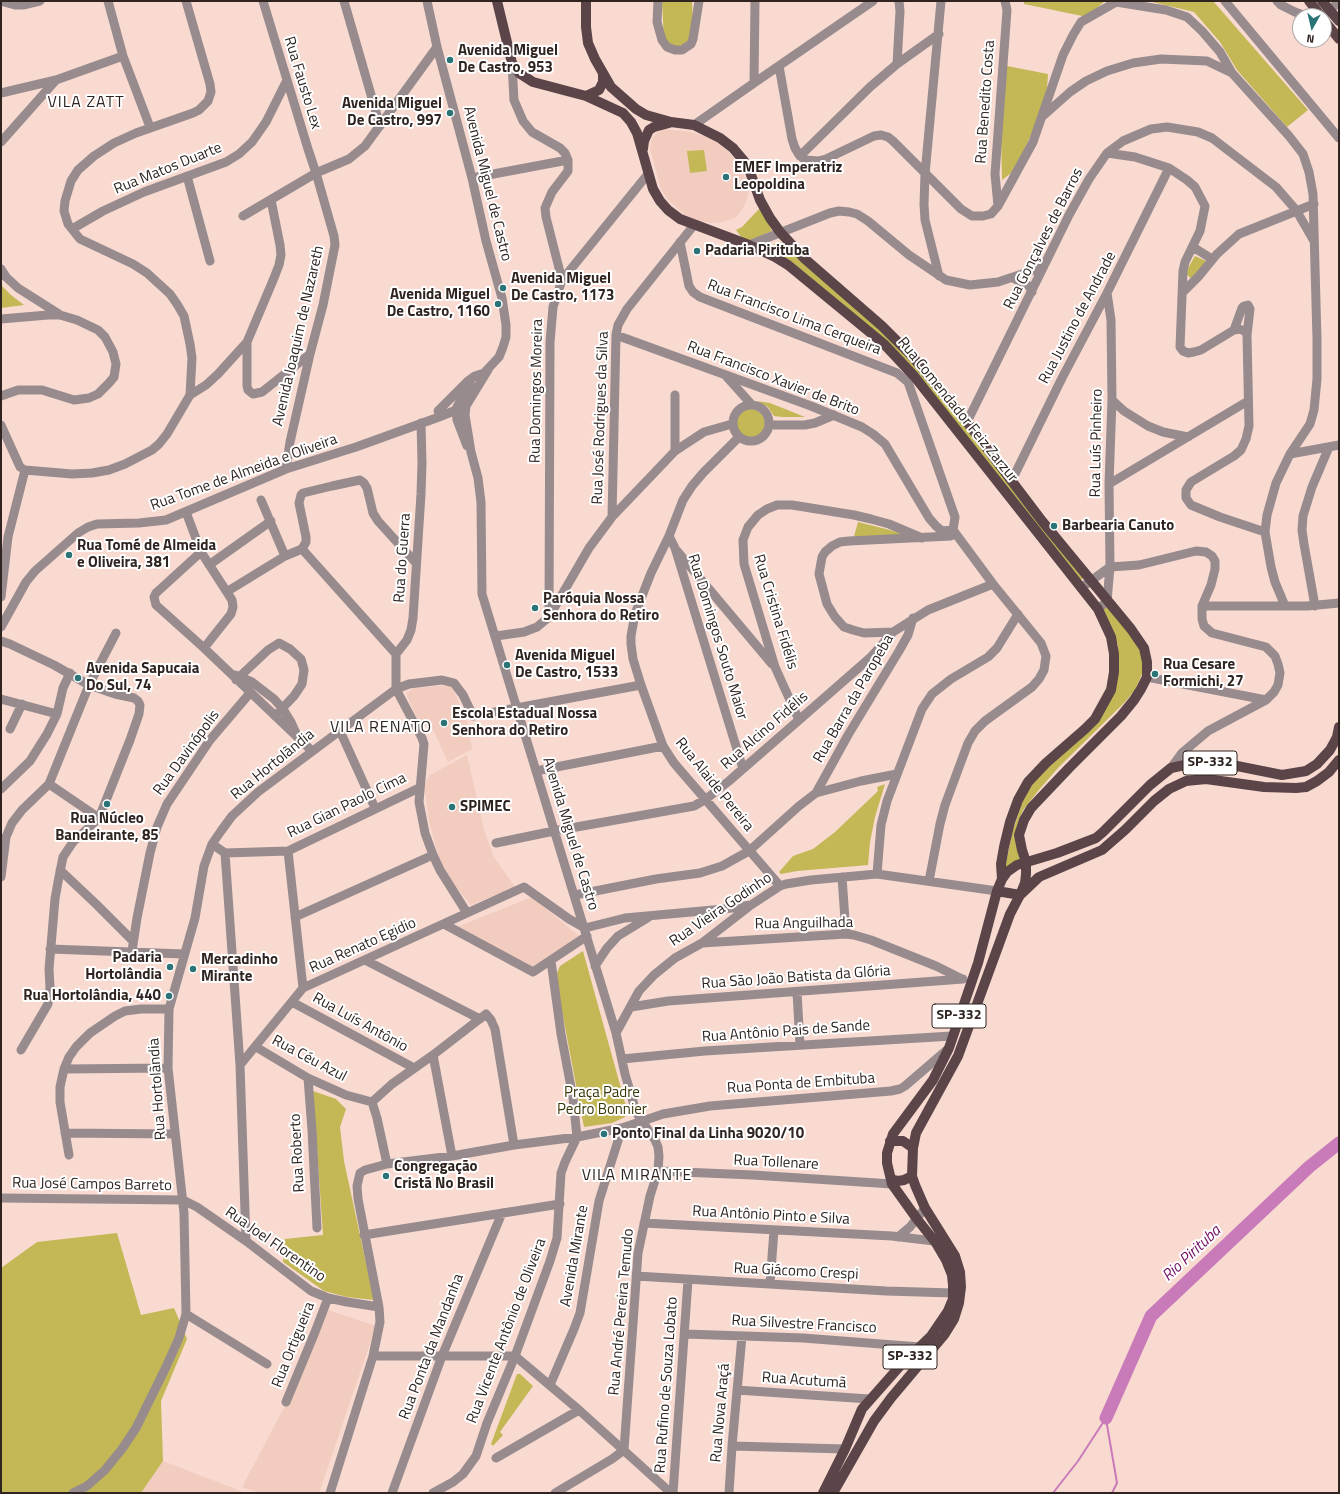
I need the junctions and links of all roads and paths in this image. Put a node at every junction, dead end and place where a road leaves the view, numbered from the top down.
1 (1, 1) edge
2 (40, 1) edge
3 (108, 1) edge
4 (186, 1) edge
5 (263, 1) edge
6 (344, 1) edge
7 (427, 1) edge
8 (497, 1) edge
9 (586, 1) edge
10 (658, 1) edge
11 (698, 1) edge
12 (755, 1) edge
13 (873, 1) edge
14 (899, 1) edge
15 (941, 1) edge
16 (1005, 1) edge
17 (1225, 1) edge
18 (1277, 1) edge
19 (1309, 1) edge
20 (1116, 2) edge
21 (1322, 8) edge
22 (1292, 10) edge
23 (1332, 30) edge
24 (939, 34) junction
25 (1339, 39) edge
26 (437, 47) junction
27 (1220, 52) junction
28 (123, 56) junction
29 (1207, 61) junction
30 (512, 63) junction
31 (898, 64) junction
32 (778, 66) junction
33 (1232, 73) junction
34 (603, 75) junction
35 (524, 77) junction
36 (56, 80) junction
37 (287, 80) junction
38 (754, 83) junction
39 (1, 93) edge
40 (586, 96) junction
41 (514, 100) junction
42 (1042, 116) junction
43 (671, 122) junction
44 (694, 125) junction
45 (380, 126) junction
46 (150, 127) junction
47 (1339, 138) edge
48 (1, 142) edge
49 (643, 152) junction
50 (1107, 153) junction
51 (800, 156) junction
52 (568, 160) junction
53 (1170, 168) junction
54 (316, 173) junction
55 (648, 174) junction
56 (925, 174) junction
57 (187, 176) junction
58 (472, 178) junction
59 (271, 200) junction
60 (1314, 204) junction
61 (998, 206) junction
62 (1296, 210) junction
63 (243, 216) dead end
64 (694, 225) junction
65 (72, 229) junction
66 (780, 232) junction
67 (680, 242) junction
68 (1314, 242) junction
69 (749, 244) junction
70 (1193, 247) junction
71 (1212, 259) junction
72 (210, 261) dead end
73 (1042, 267) junction
74 (1, 269) edge
75 (939, 276) junction
76 (1013, 278) junction
77 (562, 280) junction
78 (1032, 292) junction
79 (1182, 293) junction
80 (1107, 294) junction
81 (1096, 312) junction
82 (60, 315) junction
83 (1, 319) edge
84 (1111, 320) junction
85 (1234, 330) junction
86 (616, 335) junction
87 (1248, 335) junction
88 (247, 342) junction
89 (310, 354) junction
90 (486, 371) junction
91 (725, 375) junction
92 (911, 379) junction
93 (190, 395) junction
94 (1, 396) edge
95 (675, 396) dead end
96 (1112, 400) junction
97 (1248, 401) junction
98 (464, 402) junction
99 (752, 405) junction
100 (456, 409) junction
101 (438, 411) junction
102 (834, 415) junction
103 (967, 422) junction
104 (421, 424) junction
105 (732, 424) junction
106 (1, 425) edge
107 (769, 426) junction
108 (738, 437) junction
109 (1188, 437) junction
110 (1339, 445) edge
111 (1329, 447) junction
112 (675, 451) junction
113 (471, 452) junction
114 (1290, 454) junction
115 (286, 469) junction
116 (25, 470) junction
117 (1012, 480) junction
118 (1109, 484) junction
119 (261, 500) dead end
120 (186, 512) junction
121 (612, 517) junction
122 (271, 521) junction
123 (1265, 532) junction
124 (955, 533) junction
125 (668, 536) junction
126 (922, 538) junction
127 (675, 548) junction
128 (302, 549) junction
129 (201, 552) junction
130 (285, 556) junction
131 (416, 563) junction
132 (209, 565) junction
133 (1110, 566) junction
134 (1091, 580) junction
135 (993, 584) junction
136 (1081, 588) junction
137 (228, 591) junction
138 (1, 596) edge
139 (1107, 600) junction
140 (1339, 603) edge
141 (1202, 606) junction
142 (1285, 606) junction
143 (1315, 606) junction
144 (1098, 609) junction
145 (1018, 614) junction
146 (549, 618) junction
147 (913, 618) junction
148 (1, 624) edge
149 (893, 632) junction
150 (116, 633) dead end
151 (496, 636) junction
152 (1, 641) edge
153 (204, 648) junction
154 (396, 654) junction
155 (775, 667) junction
156 (70, 673) junction
157 (1147, 677) junction
158 (238, 678) junction
159 (89, 685) junction
160 (641, 685) junction
161 (396, 689) junction
162 (250, 693) junction
163 (1, 699) edge
164 (1266, 700) junction
165 (22, 704) junction
166 (283, 709) junction
167 (517, 709) junction
168 (57, 714) junction
169 (275, 716) junction
170 (799, 720) junction
171 (1339, 728) edge
172 (10, 729) dead end
173 (340, 731) junction
174 (297, 737) junction
175 (663, 746) junction
176 (312, 751) junction
177 (1339, 760) edge
178 (1171, 768) junction
179 (743, 769) junction
180 (536, 771) junction
181 (897, 774) junction
182 (49, 784) junction
183 (419, 788) junction
184 (1, 789) edge
185 (816, 793) junction
186 (706, 799) junction
187 (375, 808) junction
188 (99, 818) junction
189 (1009, 827) junction
190 (1021, 829) junction
191 (554, 830) junction
192 (496, 843) dead end
193 (212, 844) junction
194 (288, 851) junction
195 (749, 851) junction
196 (225, 853) junction
197 (433, 855) junction
198 (1026, 862) junction
199 (60, 870) junction
200 (878, 874) junction
201 (1, 877) edge
202 (842, 877) junction
203 (1002, 879) junction
204 (929, 881) junction
205 (780, 886) junction
206 (997, 891) junction
207 (575, 895) junction
208 (1020, 895) junction
209 (750, 905) junction
210 (467, 913) junction
211 (650, 916) junction
212 (295, 917) junction
213 (444, 924) junction
214 (586, 932) junction
215 (846, 934) junction
216 (133, 941) junction
217 (702, 943) junction
218 (50, 949) junction
219 (132, 951) junction
220 (184, 954) junction
221 (365, 960) junction
222 (551, 961) junction
223 (595, 966) junction
224 (967, 980) junction
225 (303, 988) junction
226 (797, 992) junction
227 (292, 1002) junction
228 (631, 1007) junction
229 (169, 1009) junction
230 (483, 1017) junction
231 (616, 1033) junction
232 (952, 1036) junction
233 (800, 1045) junction
234 (256, 1047) junction
235 (949, 1048) junction
236 (21, 1050) dead end
237 (433, 1055) junction
238 (622, 1059) junction
239 (240, 1065) junction
240 (168, 1068) junction
241 (414, 1068) junction
242 (64, 1069) junction
243 (308, 1078) junction
244 (372, 1102) junction
245 (642, 1121) junction
246 (622, 1128) junction
247 (65, 1133) junction
248 (175, 1134) junction
249 (577, 1138) junction
250 (890, 1141) junction
251 (514, 1145) junction
252 (912, 1148) junction
253 (68, 1155) dead end
254 (452, 1156) junction
255 (387, 1164) junction
256 (658, 1171) junction
257 (912, 1176) junction
258 (892, 1182) junction
259 (1, 1198) edge
260 (182, 1200) junction
261 (560, 1204) junction
262 (925, 1208) junction
263 (502, 1213) junction
264 (917, 1219) junction
265 (644, 1223) junction
266 (316, 1228) dead end
267 (774, 1230) junction
268 (364, 1235) junction
269 (898, 1237) junction
270 (934, 1241) junction
271 (246, 1242) junction
272 (636, 1276) junction
273 (688, 1280) junction
274 (770, 1284) junction
275 (953, 1293) junction
276 (328, 1298) junction
277 (379, 1307) junction
278 (186, 1314) junction
279 (685, 1334) junction
280 (742, 1336) junction
281 (920, 1347) junction
282 (373, 1356) junction
283 (442, 1356) junction
284 (515, 1356) junction
285 (267, 1364) dead end
286 (550, 1385) junction
287 (737, 1390) junction
288 (869, 1399) junction
289 (286, 1402) dead end
290 (579, 1410) junction
291 (732, 1446) junction
292 (845, 1449) junction
293 (624, 1450) junction
294 (496, 1458) dead end
295 (73, 1493) edge
296 (330, 1493) edge
297 (392, 1493) edge
298 (433, 1493) edge
299 (555, 1493) edge
300 (672, 1493) edge
301 (729, 1493) edge
302 (823, 1493) edge
303 (833, 1493) edge

1 - 2 street
3 - 28 street
4 - 46 street
5 - 37 street, Rua Fausto Lex
6 - 45 street
7 - 26 street, Avenida Miguel de Castro
8 - 30 main road, Rua Comendador Feiz Zarzur
9 - 34 main road, Rua Comendador Feiz Zarzur
10 - 11 street
12 - 38 street
13 - 32 street
14 - 31 street
15 - 24 street
16 - 61 street, Rua Benedito Costa
17 - 47 street
18 - 22 street
19 - 21 main road
20 - 27 street
20 - 42 street
23 - 25 main road
24 - 31 street
24 - 56 street
26 - 45 street
26 - 58 street, Avenida Miguel de Castro
27 - 29 street
27 - 33 street
28 - 36 street
28 - 46 street
29 - 33 street
29 - 42 street
30 - 35 main road, Rua Comendador Feiz Zarzur
30 - 41 street
31 - 51 street
32 - 38 street
32 - 51 street
33 - 60 street
34 - 40 main road
34 - 43 main road, Rua Comendador Feiz Zarzur
35 - 40 main road, Rua Comendador Feiz Zarzur
35 - 41 street
36 - 39 street
36 - 48 street
37 - 54 street, Rua Fausto Lex
37 - 57 street, Rua Matos Duarte
38 - 44 street
40 - 49 main road, Rua Comendador Feiz Zarzur
41 - 52 street
42 - 61 street
43 - 44 main road, Rua Comendador Feiz Zarzur
43 - 49 main road
44 - 66 main road, Rua Comendador Feiz Zarzur
45 - 54 street
46 - 65 street
49 - 55 main road, Rua Comendador Feiz Zarzur
50 - 53 street
50 - 62 street, Rua Gonçalves de Barros
50 - 73 street, Rua Gonçalves de Barros
51 - 56 street
52 - 58 street
52 - 77 street
53 - 70 street
53 - 80 street, Rua Justino de Andrade
54 - 59 street
54 - 89 street, Avenida Joaquim de Nazareth
55 - 64 main road, Rua Comendador Feiz Zarzur
55 - 77 street, Rua Domingos Moreira
56 - 61 street
56 - 75 street
57 - 65 street, Rua Matos Duarte
57 - 72 street
58 - 90 street, Avenida Miguel de Castro
59 - 63 street
59 - 88 street
60 - 62 street
60 - 68 street
62 - 68 street, Rua Gonçalves de Barros
62 - 71 street
64 - 67 street, Rua José Rodrigues da Silva
64 - 69 main road, Rua Comendador Feiz Zarzur
65 - 93 street
66 - 69 street
66 - 75 street
66 - 103 main road, Rua Comendador Feiz Zarzur
67 - 86 street, Rua José Rodrigues da Silva
67 - 92 street, Rua Francisco Lima Cerqueira
68 - 114 street, Rua Gonçalves de Barros
69 - 92 main road, Rua Comendador Feiz Zarzur
70 - 71 street
70 - 79 street
71 - 79 street
73 - 76 street
73 - 78 street, Rua Gonçalves de Barros
74 - 82 street
75 - 76 street
76 - 78 street
77 - 146 street, Rua Domingos Moreira
78 - 103 street, Rua Gonçalves de Barros
79 - 85 street
80 - 81 street, Rua Justino de Andrade
80 - 84 street, Rua Luís Pinheiro
81 - 84 street
81 - 117 street, Rua Justino de Andrade
82 - 83 street
82 - 94 street
84 - 96 street, Rua Luís Pinheiro
85 - 87 street
85 - 87 street
86 - 91 street, Rua Francisco Xavier de Brito
86 - 121 street, Rua José Rodrigues da Silva
87 - 97 street
88 - 89 street
88 - 93 street
89 - 115 street, Avenida Joaquim de Nazareth
90 - 98 street, Avenida Miguel de Castro
90 - 98 street, Avenida Miguel de Castro
90 - 101 street
91 - 99 street
91 - 102 street, Rua Francisco Xavier de Brito
92 - 124 street
92 - 136 main road, Rua Comendador Feiz Zarzur
93 - 116 street
95 - 112 street
96 - 109 street
96 - 118 street, Rua Luís Pinheiro
97 - 109 street
97 - 123 street
98 - 100 street, Rua Tome de Almeida e Oliveira
98 - 101 street, Rua Tome de Almeida e Oliveira
98 - 113 street, Avenida Miguel de Castro
99 - 105 street
99 - 107 street
100 - 104 street, Rua Tome de Almeida e Oliveira
100 - 113 street, Avenida Miguel de Castro
101 - 104 street, Rua Tome de Almeida e Oliveira
102 - 107 street
102 - 124 street, Rua Francisco Xavier de Brito
103 - 117 main road, Rua Comendador Feiz Zarzur
104 - 115 street, Rua Tome de Almeida e Oliveira
104 - 131 street, Rua do Guerra
105 - 108 street
105 - 112 street
106 - 116 street
107 - 108 street
108 - 125 street, Rua Alaide Pereira
109 - 118 street
110 - 111 street
111 - 114 street
111 - 143 street
112 - 121 street
113 - 151 street, Avenida Miguel de Castro
114 - 123 street, Rua Gonçalves de Barros
115 - 120 street, Rua Tome de Almeida e Oliveira
116 - 138 street
117 - 134 main road, Rua Comendador Feiz Zarzur
118 - 133 street, Rua Luís Pinheiro
119 - 122 street
120 - 129 street
120 - 148 street, Rua Tome de Almeida e Oliveira
121 - 146 street
122 - 130 street
122 - 132 street
123 - 142 street, Rua Gonçalves de Barros
124 - 126 street
124 - 135 street
125 - 127 street, Rua Domingos Souto Maior
125 - 160 street, Rua Alaide Pereira
126 - 149 street
126 - 155 street, Rua Cristina Fidélis
127 - 155 street
127 - 179 street, Rua Domingos Souto Maior
128 - 130 street
128 - 131 street
128 - 154 street
129 - 132 street
129 - 153 street
130 - 137 street
131 - 154 street, Rua do Guerra
132 - 137 street
133 - 134 street
133 - 139 street, Rua Luís Pinheiro
133 - 141 street
134 - 136 street
134 - 139 main road, Rua Comendador Feiz Zarzur
135 - 145 street
135 - 147 street, Rua Alcino Fidélis
136 - 144 main road, Rua Comendador Feiz Zarzur
137 - 153 street
139 - 144 street
139 - 157 main road, Rua Comendador Feiz Zarzur
140 - 143 street
141 - 142 street
141 - 164 street
142 - 143 street
144 - 189 main road, Rua Comendador Feiz Zarzur
145 - 181 street
145 - 204 street
146 - 151 street
147 - 149 street, Rua Alcino Fidélis
147 - 185 street, Rua Barra da Paropeba
149 - 170 street, Rua Alcino Fidélis
150 - 159 street
151 - 167 street, Avenida Miguel de Castro
152 - 156 street
153 - 158 street
154 - 161 street
155 - 170 street, Rua Cristina Fidélis
156 - 159 street
156 - 168 street
157 - 164 street
157 - 190 main road
158 - 162 street
158 - 166 street
158 - 166 street
159 - 182 street
159 - 188 street
160 - 167 street
160 - 175 street, Rua Alaide Pereira
161 - 167 street, Rua Hortolãndia
161 - 173 street, Rua Hortolãndia
161 - 183 street
162 - 169 street
162 - 216 street, Rua Davinópolis
163 - 165 street
164 - 178 street
165 - 168 street
165 - 172 street
166 - 169 street
166 - 174 street
167 - 180 street, Avenida Miguel de Castro
168 - 184 street
169 - 174 street
170 - 179 street, Rua Alcino Fidélis
171 - 178 main road, SP-332
173 - 176 street, Rua Hortolãndia
173 - 187 street
174 - 176 street
175 - 180 street
175 - 186 street, Rua Alaide Pereira
176 - 193 street, Rua Hortolãndia
177 - 208 main road, SP-332
178 - 198 main road, SP-332
179 - 186 street, Rua Alcino Fidélis
180 - 191 street, Avenida Miguel de Castro
181 - 185 street
181 - 200 street
182 - 188 street
182 - 201 street
183 - 187 street, Rua Gian Paolo Cima
183 - 197 street
185 - 195 street
186 - 191 street, Rua Alcino Fidélis
186 - 195 street, Rua Alaide Pereira
187 - 194 street, Rua Gian Paolo Cima
188 - 199 street
189 - 190 main road
189 - 203 main road, Rua Comendador Feiz Zarzur
190 - 198 main road
191 - 192 street, Rua Alcino Fidélis
191 - 207 street, Avenida Miguel de Castro
193 - 196 street
193 - 220 street, Rua Hortolãndia
194 - 196 street
194 - 212 street, Rua Luís Antônio
195 - 205 street, Rua Alaide Pereira
195 - 207 street
196 - 239 street
197 - 210 street
197 - 212 street
198 - 203 main road, SP-332
198 - 208 main road
199 - 216 street
199 - 218 street
200 - 202 street, Rua Vieira Godinho
200 - 204 street, Rua Vieira Godinho
202 - 205 street, Rua Vieira Godinho
202 - 215 street
203 - 206 main road, SP-332
204 - 206 street, Rua Vieira Godinho
205 - 209 street, Rua Vieira Godinho
206 - 208 main road
206 - 224 main road, SP-332
207 - 214 street, Avenida Miguel de Castro
208 - 252 main road, SP-332
209 - 211 street
209 - 217 street, Rua Vieira Godinho
210 - 213 street, Rua Renato Egidio
210 - 214 street, Rua Renato Egidio
211 - 214 street
211 - 223 street
212 - 225 street, Rua Luís Antônio
213 - 221 street, Rua Renato Egidio
213 - 222 street
214 - 222 street
214 - 223 street, Avenida Miguel de Castro
215 - 217 street, Rua Anguilhada
215 - 224 street, Rua Anguilhada
216 - 219 street, Rua Davinópolis
217 - 228 street, Rua Vieira Godinho
218 - 219 street
218 - 236 street
219 - 220 street
220 - 229 street, Rua Hortolãndia
221 - 225 street, Rua Renato Egidio
221 - 230 street
222 - 249 street
223 - 231 street, Avenida Miguel de Castro
224 - 226 street, Rua São João Batista da Glória
224 - 232 main road, SP-332
225 - 227 street, Rua Renato Egidio
226 - 228 street, Rua São João Batista da Glória
226 - 233 street
227 - 234 street, Rua Renato Egidio
227 - 241 street, Rua Luís Antônio
228 - 231 street, Rua Vieira Godinho
229 - 240 street, Rua Hortolãndia
229 - 242 street
230 - 237 street
230 - 251 street
231 - 238 street, Rua André Pereira Temudo
232 - 233 street, Rua Antônio Pais de Sande
232 - 235 main road, SP-332
233 - 238 street, Rua Antônio Pais de Sande
234 - 239 street, Rua Renato Egidio
234 - 243 street, Rua Céu Azul
235 - 245 street, Rua Ponta de Embituba
235 - 250 main road, SP-332
237 - 241 street
237 - 254 street
238 - 245 street, Rua André Pereira Temudo
239 - 271 street
240 - 242 street
240 - 248 street, Rua Hortolãndia
241 - 244 street
242 - 247 street
243 - 244 street, Rua Céu Azul
243 - 266 street, Rua Roberto
244 - 255 street
245 - 246 street, Rua Ponta de Embituba
245 - 256 street, Rua André Pereira Temudo
246 - 249 street, Rua Ponta de Embituba
246 - 286 street, Avenida Mirante
247 - 248 street
247 - 253 street
248 - 260 street, Rua Hortolãndia
249 - 251 street, Rua Ponta de Embituba
249 - 261 street, Rua Vicente Antônio de Oliveira
250 - 252 main road
250 - 258 main road, SP-332
251 - 254 street, Rua Ponta de Embituba
252 - 257 main road, SP-332
254 - 255 street, Rua Ponta de Embituba
255 - 268 street, Rua Ponta de Embituba
256 - 258 street, Rua Tollenare
256 - 265 street, Rua André Pereira Temudo
257 - 258 main road
257 - 262 main road, SP-332
258 - 264 main road, SP-332
259 - 260 street, Rua José Campos Barreto
260 - 271 street, Rua Joel Florentino
260 - 278 street, Rua Hortolãndia
261 - 263 street
261 - 284 street, Rua Vicente Antônio de Oliveira
262 - 264 street
262 - 303 main road, SP-332
263 - 268 street
263 - 283 street, Rua Ponta da Mandanha
264 - 269 street
264 - 270 main road, SP-332
265 - 267 street, Rua Antônio Pinto e Silva
265 - 272 street, Rua André Pereira Temudo
267 - 269 street, Rua Antônio Pinto e Silva
267 - 274 street
268 - 277 street
269 - 270 street, Rua Antônio Pinto e Silva
270 - 275 main road, SP-332
271 - 276 street, Rua Joel Florentino
272 - 273 street, Rua Giácomo Crespi
272 - 293 street, Rua André Pereira Temudo
273 - 274 street, Rua Giácomo Crespi
273 - 279 street, Rua Rufino de Souza Lobato
274 - 275 street, Rua Giácomo Crespi
275 - 281 main road, SP-332
276 - 277 street, Rua Joel Florentino
276 - 289 street, Rua Ortigueira
277 - 282 street
278 - 285 street
278 - 295 street, Rua Hortolãndia
279 - 280 street, Rua Silvestre Francisco
279 - 300 street, Rua Rufino de Souza Lobato
280 - 281 street, Rua Silvestre Francisco
280 - 287 street, Rua Nova Araçá
281 - 288 main road, SP-332
282 - 283 street
282 - 296 street
283 - 284 street
283 - 297 street, Rua Ponta da Mandanha
284 - 286 street
284 - 298 street, Rua Vicente Antônio de Oliveira
286 - 290 street
287 - 288 street, Rua Acutumã
287 - 291 street, Rua Nova Araçá
288 - 292 main road, SP-332
290 - 293 street
290 - 294 street
291 - 292 street
291 - 301 street, Rua Nova Araçá
292 - 302 main road, SP-332
293 - 299 street
293 - 300 street

